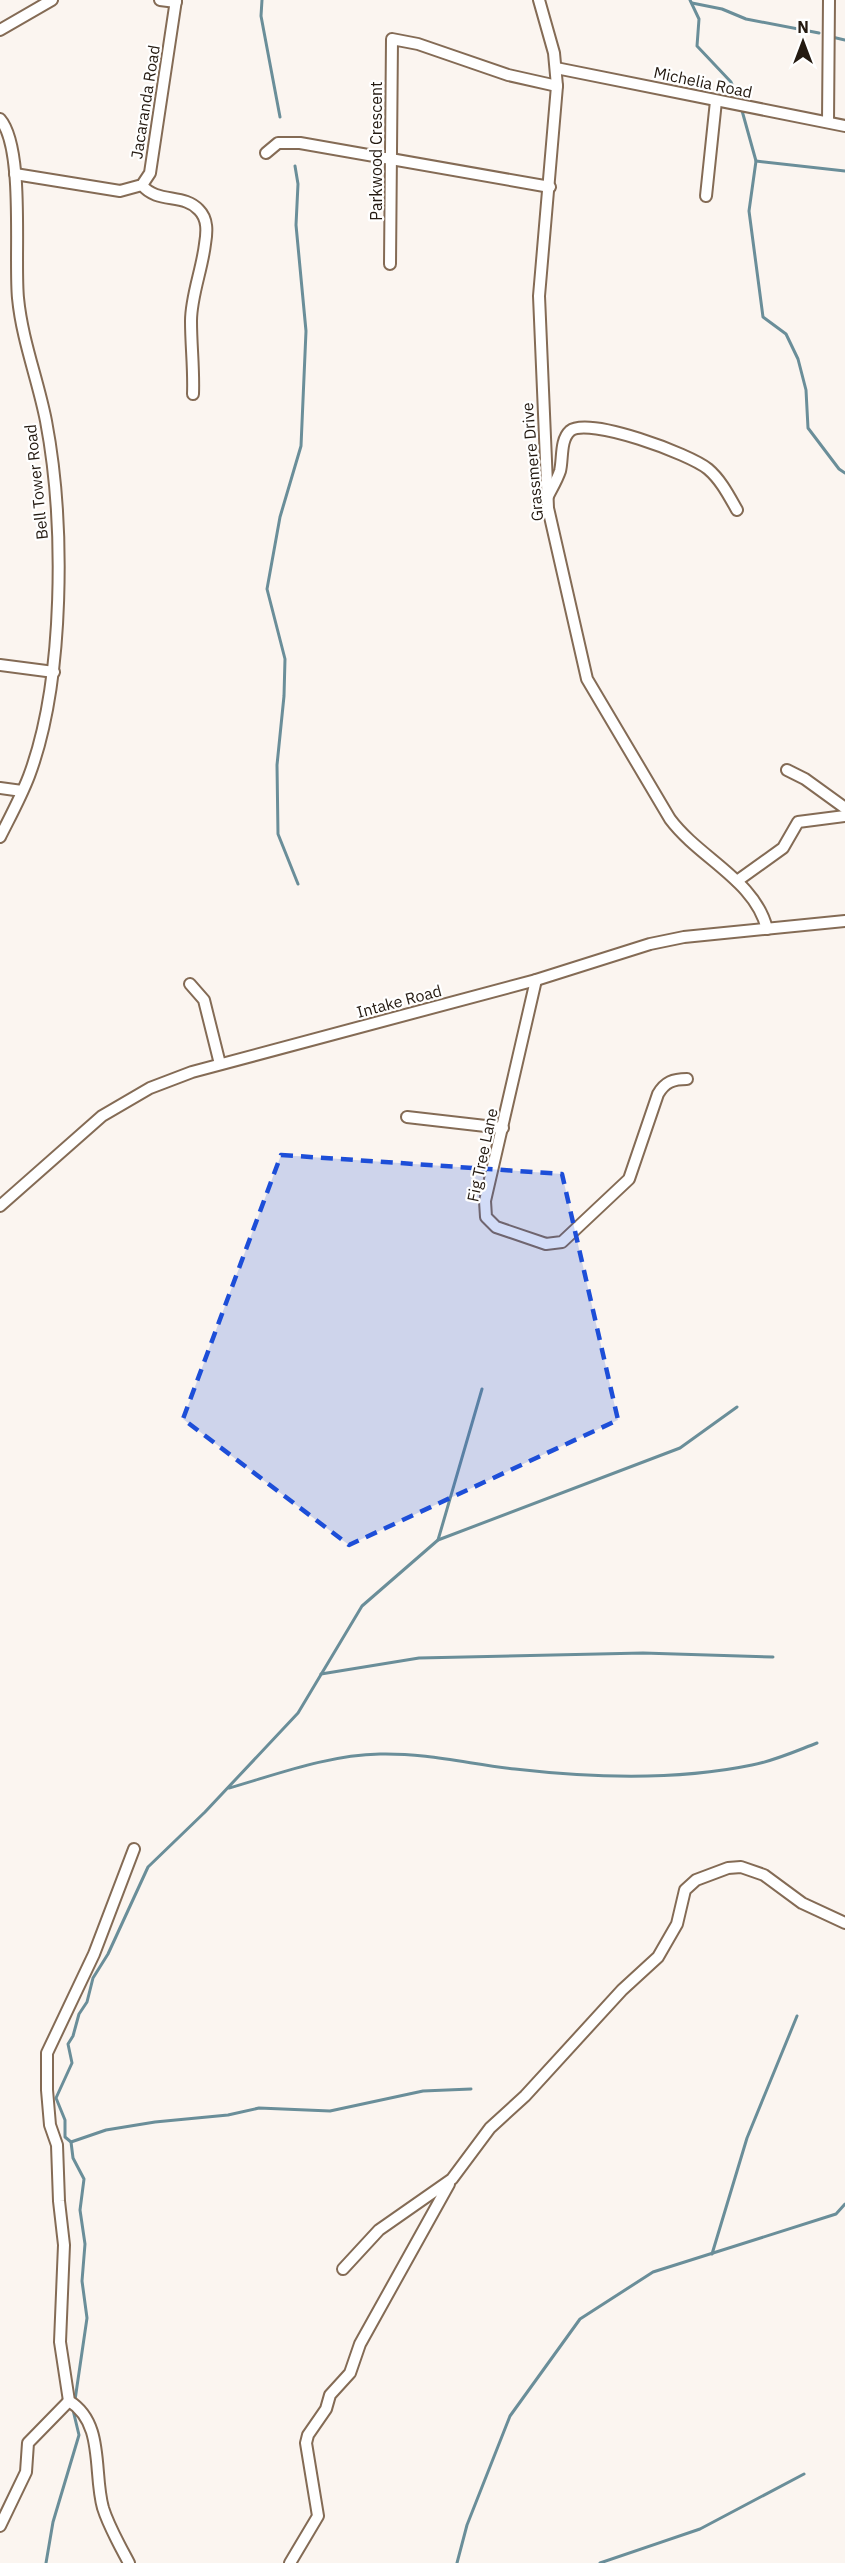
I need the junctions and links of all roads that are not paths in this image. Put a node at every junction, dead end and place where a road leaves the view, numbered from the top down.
1 (52, 0) edge
2 (160, 0) edge
3 (539, 0) edge
4 (829, 0) edge
5 (176, 1) edge
6 (0, 30) edge
7 (556, 68) junction
8 (557, 86) junction
9 (716, 101) junction
10 (0, 120) edge
11 (828, 122) junction
12 (845, 126) edge
13 (266, 153) dead end
14 (390, 158) junction
15 (15, 174) junction
16 (142, 185) junction
17 (550, 188) junction
18 (706, 196) dead end
19 (390, 264) dead end
20 (193, 394) dead end
21 (548, 496) junction
22 (737, 510) dead end
23 (0, 665) edge
24 (54, 672) junction
25 (787, 770) dead end
26 (0, 788) edge
27 (22, 791) junction
28 (845, 808) edge
29 (845, 816) edge
30 (0, 837) edge
31 (737, 881) junction
32 (845, 921) edge
33 (767, 929) junction
34 (536, 980) junction
35 (190, 984) dead end
36 (220, 1064) junction
37 (687, 1079) dead end
38 (407, 1117) dead end
39 (503, 1128) junction
40 (0, 1206) edge
41 (134, 1849) dead end
42 (845, 1923) edge
43 (452, 2179) junction
44 (343, 2269) dead end
45 (69, 2401) junction
46 (0, 2526) edge
47 (129, 2563) edge
48 (290, 2563) edge

1 - 6 street
2 - 5 street
3 - 7 street, Grassmere Drive
4 - 11 street
5 - 16 street, Jacaranda Road
7 - 8 street, Grassmere Drive
7 - 9 street, Michelia Road
8 - 14 street, Parkwood Crescent
8 - 17 street, Grassmere Drive
9 - 11 street, Michelia Road
9 - 18 street
10 - 15 street, Bell Tower Road
11 - 12 street, Michelia Road
13 - 14 street
14 - 17 street
14 - 19 street, Parkwood Crescent
15 - 16 street, Jacaranda Road
15 - 24 street, Bell Tower Road
16 - 20 street
17 - 21 street, Grassmere Drive
21 - 22 street
21 - 31 street, Grassmere Drive
23 - 24 street
24 - 27 street, Bell Tower Road
25 - 28 street
26 - 27 street
27 - 30 street, Bell Tower Road
29 - 31 street
31 - 33 street, Grassmere Drive
32 - 33 street, Intake Road
33 - 34 street, Intake Road
34 - 36 street, Intake Road
34 - 39 street, Fig Tree Lane
35 - 36 street
36 - 40 street, Intake Road
37 - 39 street, Fig Tree Lane
38 - 39 street
41 - 45 street
42 - 43 street
43 - 44 street
43 - 48 street
45 - 46 street
45 - 47 street

